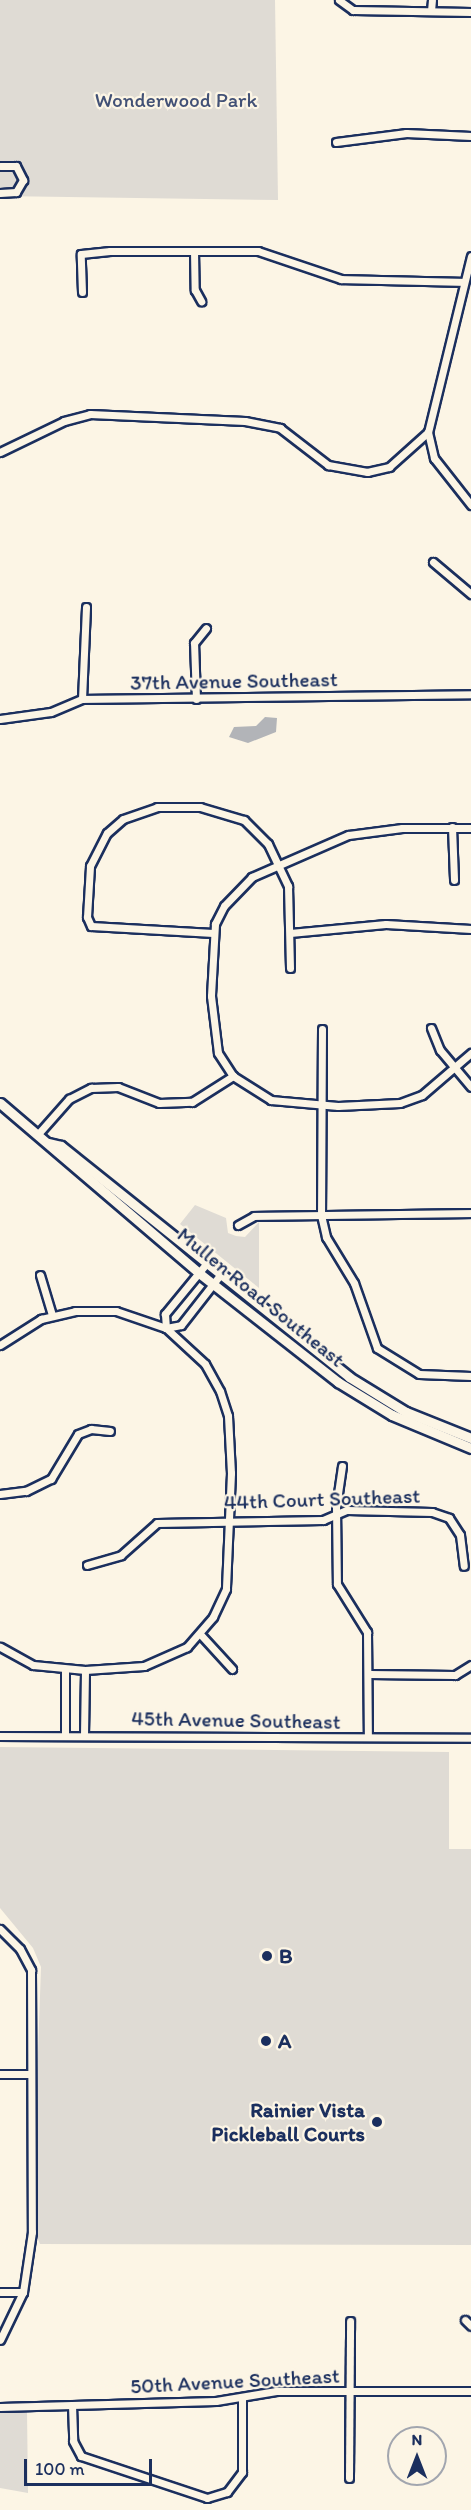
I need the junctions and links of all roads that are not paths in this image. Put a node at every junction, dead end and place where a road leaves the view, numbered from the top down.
1 (339, 0) edge
2 (432, 0) edge
3 (432, 11) junction
4 (471, 12) edge
5 (471, 136) edge
6 (336, 142) dead end
7 (0, 166) edge
8 (0, 193) edge
9 (194, 251) junction
10 (471, 256) edge
11 (464, 282) junction
12 (82, 292) dead end
13 (201, 301) dead end
14 (428, 432) junction
15 (0, 452) edge
16 (471, 505) edge
17 (433, 562) dead end
18 (471, 594) edge
19 (86, 607) dead end
20 (206, 628) dead end
21 (471, 694) edge
22 (82, 699) junction
23 (196, 699) junction
24 (0, 719) edge
25 (452, 827) junction
26 (471, 828) edge
27 (279, 864) junction
28 (454, 880) dead end
29 (471, 929) edge
30 (213, 933) junction
31 (290, 933) junction
32 (290, 969) dead end
33 (431, 1028) dead end
34 (322, 1029) dead end
35 (471, 1053) edge
36 (456, 1066) junction
37 (233, 1076) junction
38 (471, 1087) edge
39 (0, 1103) edge
40 (323, 1105) junction
41 (38, 1134) junction
42 (50, 1143) junction
43 (471, 1213) edge
44 (321, 1215) junction
45 (238, 1225) dead end
46 (206, 1264) junction
47 (199, 1273) junction
48 (40, 1275) dead end
49 (217, 1279) junction
50 (52, 1315) junction
51 (166, 1328) junction
52 (0, 1345) edge
53 (471, 1376) edge
54 (110, 1431) dead end
55 (471, 1438) edge
56 (471, 1448) edge
57 (342, 1466) dead end
58 (0, 1494) edge
59 (335, 1515) junction
60 (230, 1520) junction
61 (87, 1565) dead end
62 (464, 1566) dead end
63 (201, 1635) junction
64 (0, 1647) edge
65 (471, 1665) edge
66 (65, 1669) junction
67 (232, 1669) dead end
68 (85, 1670) junction
69 (369, 1674) junction
70 (65, 1735) junction
71 (84, 1735) junction
72 (0, 1736) edge
73 (368, 1737) junction
74 (471, 1738) edge
75 (0, 1929) edge
76 (0, 2074) edge
77 (30, 2074) junction
78 (0, 2292) edge
79 (23, 2292) junction
80 (465, 2319) dead end
81 (350, 2321) dead end
82 (471, 2326) edge
83 (0, 2340) edge
84 (350, 2391) junction
85 (471, 2391) edge
86 (242, 2397) junction
87 (72, 2405) junction
88 (0, 2407) edge
89 (349, 2478) dead end

1 - 3 street
2 - 3 street
3 - 4 street
5 - 6 street
7 - 8 street
9 - 11 street
9 - 12 street
9 - 13 street
10 - 11 street
11 - 14 street
14 - 15 street
14 - 16 street
17 - 18 street
19 - 22 street
20 - 23 street
21 - 23 street, 37th Avenue Southeast
22 - 23 street, 37th Avenue Southeast
22 - 24 street, 37th Avenue Southeast
25 - 26 street
25 - 27 street
25 - 28 street
27 - 30 street
27 - 30 street
27 - 31 street
29 - 31 street
30 - 37 street
31 - 32 street
33 - 36 street
34 - 40 street
35 - 36 street
36 - 38 street
36 - 40 street
37 - 40 street
37 - 41 street
39 - 41 street, Mullen Road Southeast
40 - 44 street
41 - 42 street, Mullen Road Southeast
42 - 46 street, Mullen Road Southeast
42 - 47 street, Mullen Road Southeast
43 - 44 street
44 - 45 street
44 - 53 street
46 - 47 street
46 - 49 street, Mullen Road Southeast
47 - 49 street, Mullen Road Southeast
47 - 51 street
48 - 50 street
49 - 51 street
49 - 55 street, Mullen Road Southeast
49 - 56 street, Mullen Road Southeast
50 - 51 street
50 - 52 street
51 - 60 street
54 - 58 street
57 - 59 street
59 - 60 street, 44th Court Southeast
59 - 62 street, 44th Court Southeast
59 - 69 street
60 - 61 street, 44th Court Southeast
60 - 63 street
63 - 67 street
63 - 68 street
64 - 66 street
65 - 69 street
66 - 68 street
66 - 70 street
68 - 71 street
69 - 73 street
70 - 71 street, 45th Avenue Southeast
70 - 72 street, 45th Avenue Southeast
71 - 73 street, 45th Avenue Southeast
73 - 74 street, 45th Avenue Southeast
75 - 77 street
76 - 77 street
77 - 79 street
78 - 79 street
79 - 83 street
80 - 82 street
81 - 84 street
84 - 85 street, 50th Avenue Southeast
84 - 86 street, 50th Avenue Southeast
84 - 89 street
86 - 87 street, 50th Avenue Southeast
86 - 87 street
87 - 88 street, 50th Avenue Southeast

